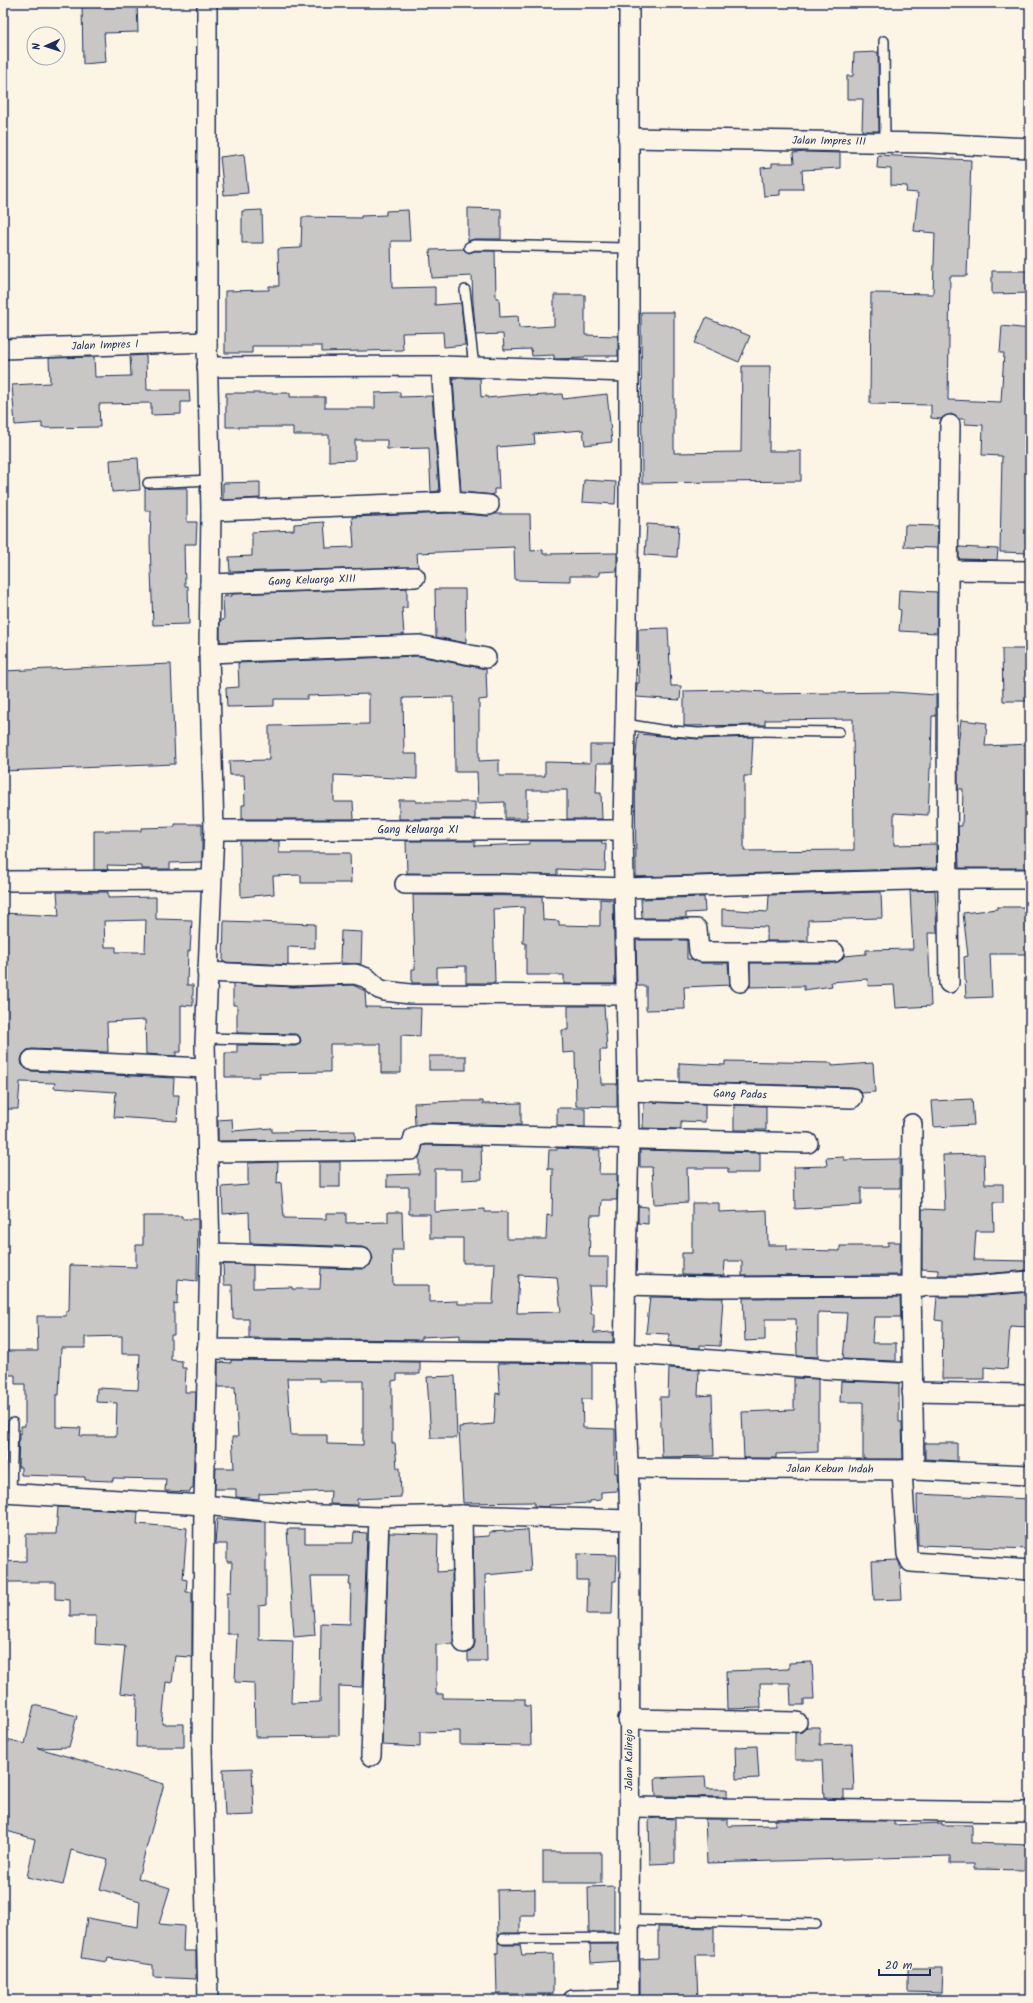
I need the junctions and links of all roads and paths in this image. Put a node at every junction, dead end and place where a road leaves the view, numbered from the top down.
1 (207, 3) edge
2 (629, 3) edge
3 (884, 41) dead end
4 (628, 138) junction
5 (885, 142) junction
6 (1030, 148) edge
7 (469, 247) dead end
8 (628, 248) junction
9 (465, 290) dead end
10 (207, 342) junction
11 (3, 349) edge
12 (441, 366) junction
13 (207, 367) junction
14 (474, 367) junction
15 (628, 372) junction
16 (950, 425) dead end
17 (210, 480) junction
18 (148, 483) dead end
19 (451, 502) junction
20 (490, 505) dead end
21 (211, 511) junction
22 (948, 570) junction
23 (1030, 571) edge
24 (415, 577) dead end
25 (210, 584) junction
26 (209, 653) junction
27 (486, 658) dead end
28 (625, 724) junction
29 (839, 732) dead end
30 (214, 830) junction
31 (623, 830) junction
32 (947, 879) junction
33 (1030, 879) edge
34 (211, 880) junction
35 (3, 881) edge
36 (405, 884) dead end
37 (625, 888) junction
38 (625, 929) junction
39 (834, 952) dead end
40 (740, 953) junction
41 (206, 972) junction
42 (740, 982) dead end
43 (949, 983) dead end
44 (626, 995) junction
45 (205, 1038) junction
46 (295, 1040) dead end
47 (32, 1060) dead end
48 (205, 1068) junction
49 (628, 1091) junction
50 (852, 1098) dead end
51 (912, 1124) dead end
52 (629, 1138) junction
53 (808, 1143) dead end
54 (207, 1152) junction
55 (210, 1253) junction
56 (362, 1258) dead end
57 (1030, 1281) edge
58 (626, 1285) junction
59 (911, 1285) junction
60 (207, 1349) junction
61 (624, 1352) junction
62 (912, 1373) junction
63 (912, 1392) junction
64 (1030, 1394) edge
65 (13, 1423) dead end
66 (629, 1468) junction
67 (908, 1470) junction
68 (1030, 1475) edge
69 (7, 1493) edge
70 (204, 1505) junction
71 (462, 1515) junction
72 (379, 1517) junction
73 (630, 1520) junction
74 (1030, 1570) edge
75 (464, 1643) dead end
76 (628, 1719) junction
77 (797, 1722) dead end
78 (371, 1756) dead end
79 (630, 1807) junction
80 (1030, 1812) edge
81 (816, 1924) dead end
82 (629, 1929) junction
83 (503, 1939) dead end
84 (629, 1999) edge
85 (208, 2000) edge
86 (573, 2000) edge

1 - 10 street
2 - 4 street, Jalan Kalirejo
3 - 5 lane
4 - 5 street, Jalan Impres III
4 - 8 street, Jalan Kalirejo
5 - 6 street, Jalan Impres III
7 - 8 lane
8 - 15 street, Jalan Kalirejo
9 - 14 lane
10 - 11 street, Jalan Impres I
10 - 13 street
12 - 13 street
12 - 14 street
12 - 19 street
13 - 17 street
14 - 15 street
15 - 28 street, Jalan Kalirejo
16 - 22 street
17 - 18 lane
17 - 21 street
19 - 20 street
19 - 21 street
21 - 25 street
22 - 23 street
22 - 32 street
24 - 25 street, Gang Keluarga XIII
25 - 26 street
26 - 27 street
26 - 30 street
28 - 29 lane
28 - 31 street, Jalan Kalirejo
30 - 31 street, Gang Keluarga XI
30 - 34 street
31 - 37 street, Jalan Kalirejo
32 - 33 street
32 - 37 street
32 - 43 street
34 - 35 street
34 - 41 street
36 - 37 street
37 - 38 street, Jalan Kalirejo
38 - 40 street
38 - 44 street, Jalan Kalirejo
39 - 40 street
40 - 42 street
41 - 44 street
41 - 45 street
44 - 49 street, Jalan Kalirejo
45 - 46 lane
45 - 48 street
47 - 48 street
48 - 54 street
49 - 50 street, Gang Padas
49 - 52 street, Jalan Kalirejo
51 - 59 street
52 - 53 street
52 - 54 street
52 - 58 street, Jalan Kalirejo
54 - 55 street
55 - 56 street
55 - 60 street
57 - 59 street
58 - 59 street
58 - 61 street, Jalan Kalirejo
59 - 62 street
60 - 61 street
60 - 70 street
61 - 62 street
61 - 66 street, Jalan Kalirejo
62 - 63 street
63 - 64 street
63 - 67 street
65 - 69 lane
66 - 67 street, Jalan Kebun Indah
66 - 73 street, Jalan Kalirejo
67 - 68 street, Jalan Kebun Indah
67 - 74 street
69 - 70 street
70 - 72 street
70 - 85 street
71 - 72 street
71 - 73 street
71 - 75 street
72 - 78 street
73 - 76 street, Jalan Kalirejo
76 - 77 street
76 - 79 street, Jalan Kalirejo
79 - 80 street
79 - 82 street, Jalan Kalirejo
81 - 82 lane
82 - 83 lane
82 - 84 street, Jalan Kalirejo
84 - 86 street

